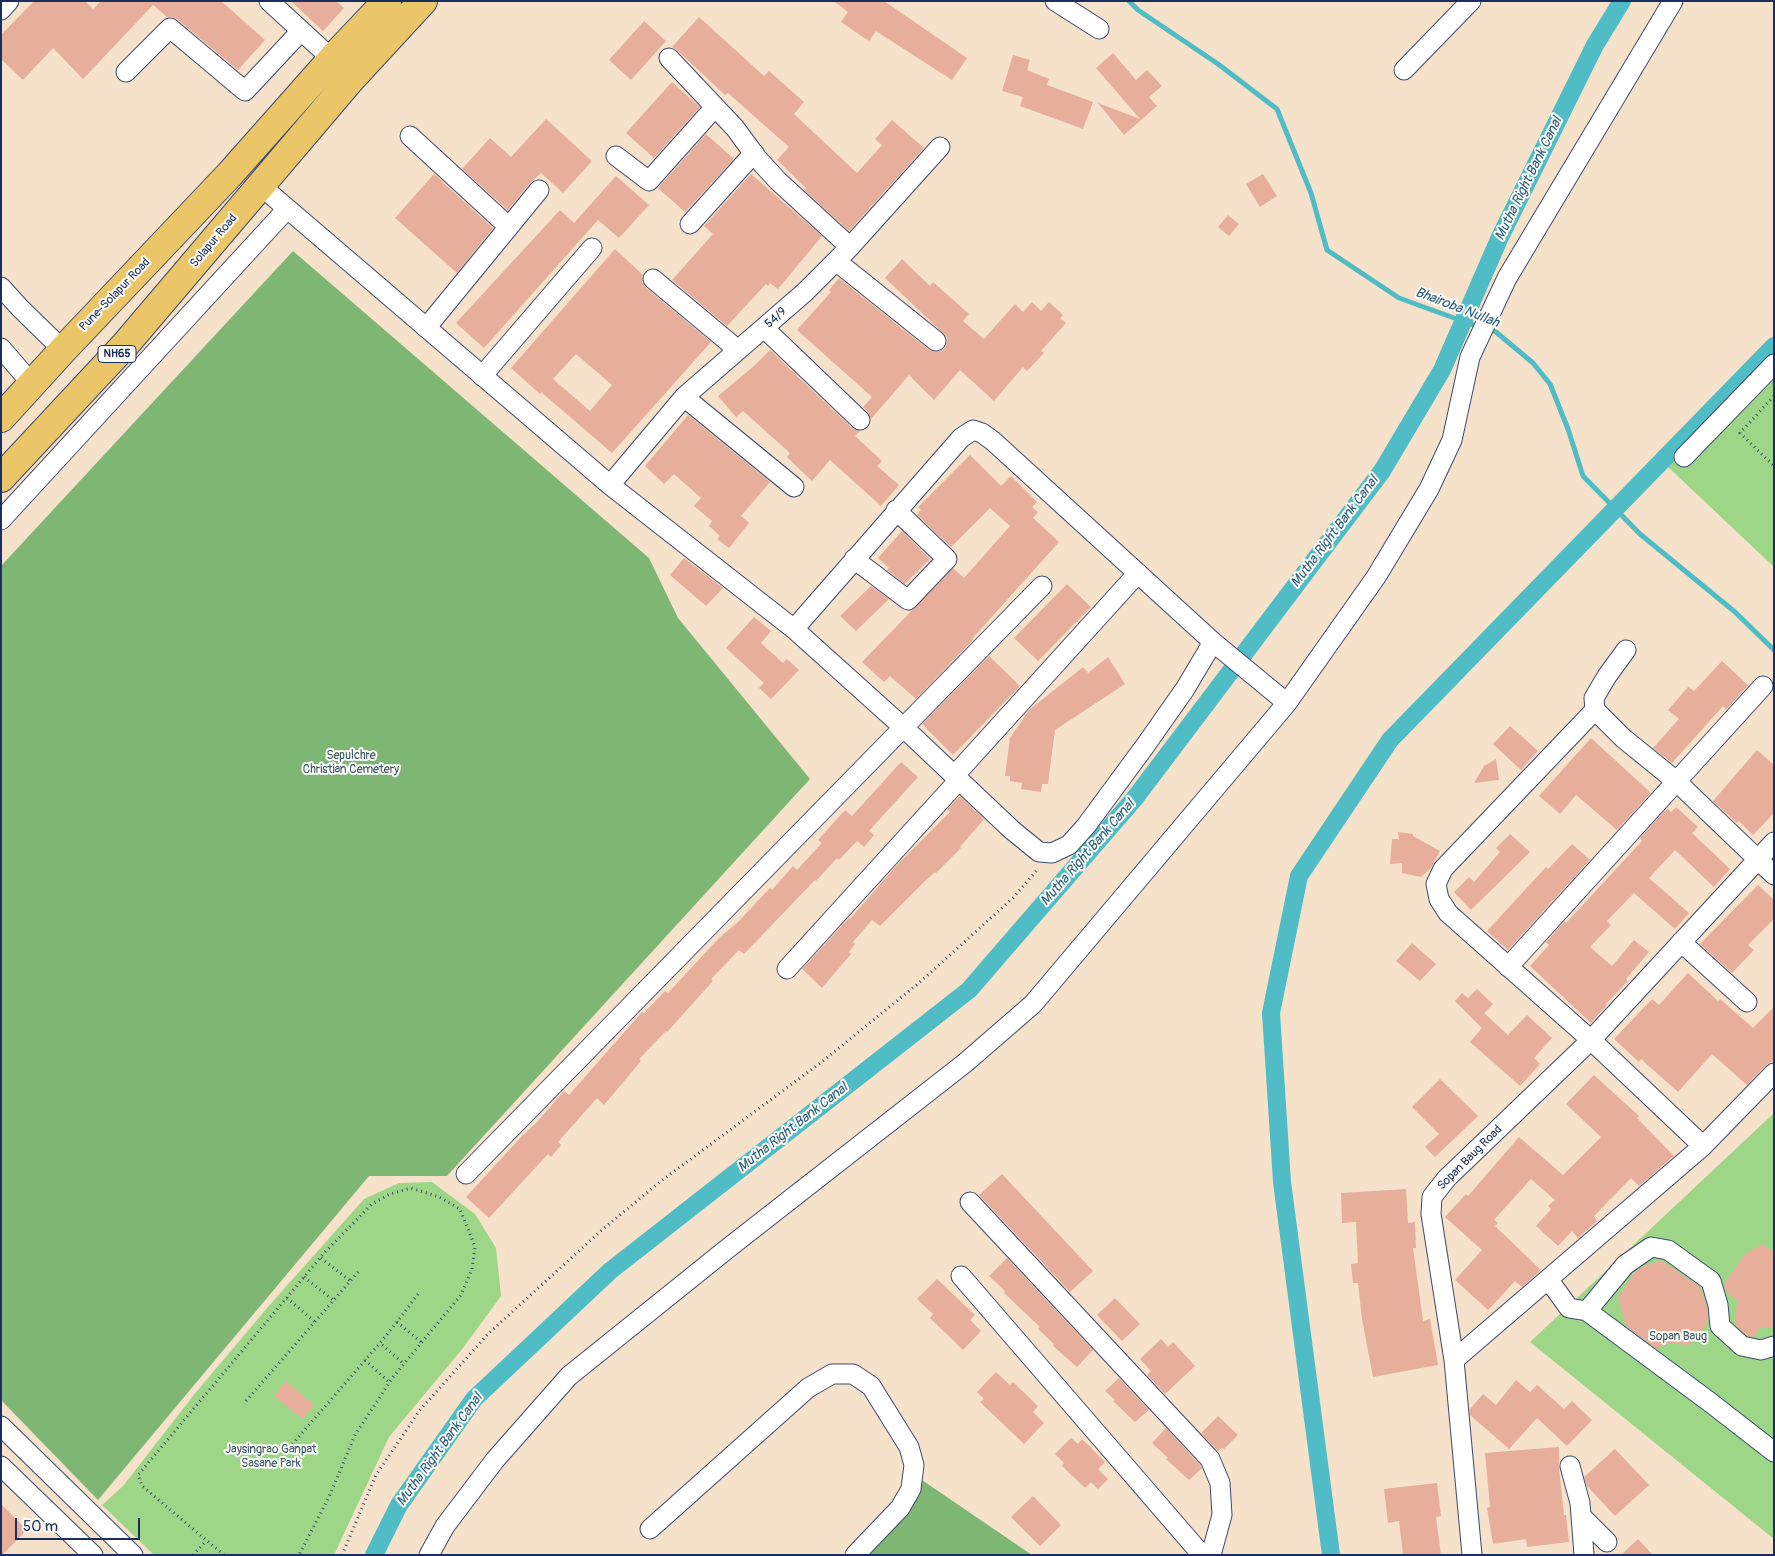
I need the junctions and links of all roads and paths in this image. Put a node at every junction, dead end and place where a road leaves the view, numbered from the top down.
1 (269, 1) edge
2 (388, 1) edge
3 (423, 1) edge
4 (1056, 1) edge
5 (1471, 1) edge
6 (1673, 1) edge
7 (1099, 29) dead end
8 (301, 31) junction
9 (669, 58) dead end
10 (332, 59) junction
11 (1404, 70) dead end
12 (126, 72) dead end
13 (715, 107) junction
14 (410, 136) dead end
15 (940, 147) dead end
16 (754, 153) junction
17 (616, 156) dead end
18 (261, 186) junction
19 (539, 190) dead end
20 (287, 209) junction
21 (690, 224) dead end
22 (509, 226) junction
23 (850, 247) junction
24 (592, 248) dead end
25 (836, 262) junction
26 (653, 279) dead end
27 (1, 287) edge
28 (426, 328) junction
29 (764, 328) junction
30 (936, 341) dead end
31 (1, 348) edge
32 (63, 350) junction
33 (738, 350) junction
34 (1774, 364) edge
35 (482, 376) junction
36 (32, 384) junction
37 (1774, 396) edge
38 (684, 397) junction
39 (1, 418) edge
40 (860, 420) dead end
41 (1684, 457) dead end
42 (1774, 466) edge
43 (1, 478) edge
44 (610, 485) junction
45 (794, 487) dead end
46 (896, 510) junction
47 (1, 520) edge
48 (854, 559) junction
49 (1138, 573) junction
50 (1042, 586) dead end
51 (794, 630) junction
52 (1219, 647) junction
53 (1626, 650) dead end
54 (1763, 686) dead end
55 (1287, 703) junction
56 (1595, 710) junction
57 (904, 728) junction
58 (957, 778) junction
59 (1676, 781) junction
60 (1774, 842) edge
61 (1052, 853) junction
62 (1758, 860) junction
63 (1774, 874) edge
64 (1681, 942) junction
65 (1508, 967) junction
66 (787, 970) dead end
67 (1747, 1002) dead end
68 (1591, 1040) junction
69 (1774, 1073) edge
70 (1703, 1146) junction
71 (466, 1174) dead end
72 (970, 1202) dead end
73 (321, 1257) junction
74 (359, 1271) dead end
75 (961, 1276) dead end
76 (304, 1277) junction
77 (1548, 1279) junction
78 (350, 1281) junction
79 (418, 1294) dead end
80 (287, 1298) junction
81 (333, 1300) junction
82 (1587, 1312) junction
83 (315, 1322) junction
84 (397, 1322) junction
85 (421, 1342) junction
86 (380, 1343) junction
87 (1774, 1346) edge
88 (365, 1360) junction
89 (1454, 1360) junction
90 (404, 1364) junction
91 (389, 1382) junction
92 (246, 1401) dead end
93 (1, 1426) edge
94 (290, 1448) dead end
95 (1774, 1452) edge
96 (1570, 1466) dead end
97 (3, 1472) edge
98 (1582, 1517) junction
99 (102, 1525) junction
100 (650, 1529) dead end
101 (206, 1541) junction
102 (1607, 1542) dead end
103 (83, 1552) edge
104 (133, 1555) edge
105 (194, 1555) edge
106 (224, 1555) edge
107 (299, 1555) edge
108 (342, 1555) edge
109 (429, 1555) edge
110 (855, 1555) edge
111 (1202, 1555) edge
112 (1211, 1555) edge
113 (1472, 1555) edge
114 (1584, 1555) edge

1 - 8 street
2 - 10 highway
3 - 18 highway, Solapur Road / NH65
4 - 7 street
5 - 11 street
6 - 55 street
8 - 10 street
8 - 12 street
9 - 13 street
10 - 32 highway, Pune-Solapur Road
13 - 16 street
13 - 17 street
14 - 22 street
15 - 23 street, 54/9
16 - 21 street
16 - 23 street
18 - 20 street
18 - 43 highway, Solapur Road / NH65
19 - 22 street
20 - 28 street
20 - 47 street
22 - 28 street
23 - 25 street, 54/9
24 - 35 street
25 - 29 street, 54/9
25 - 30 street
26 - 33 street
27 - 32 street
28 - 35 street
29 - 33 street, 54/9
29 - 40 street
31 - 36 street
32 - 36 highway, Pune-Solapur Road
33 - 38 street, 54/9
34 - 41 street
35 - 44 street
36 - 39 highway, Pune-Solapur Road
37 - 42 path
38 - 44 street, 54/9
38 - 45 street
44 - 51 street
46 - 48 street
46 - 48 street
46 - 49 street
48 - 51 street
49 - 52 street
49 - 58 street
50 - 57 street
51 - 57 street
52 - 55 street
52 - 61 street
53 - 56 street
54 - 59 street
55 - 109 street
56 - 59 street
56 - 65 street
57 - 58 street
57 - 71 street
58 - 61 street
58 - 66 street
59 - 62 street
59 - 65 street
60 - 62 street, Sopan Baug Road
61 - 108 path
62 - 63 street
62 - 64 street, Sopan Baug Road
64 - 67 street
64 - 68 street, Sopan Baug Road
65 - 68 street
68 - 70 street
68 - 89 street, Sopan Baug Road
69 - 70 street
70 - 77 street
72 - 112 street
73 - 76 path
73 - 78 path
73 - 85 path
74 - 78 path
75 - 111 street
76 - 80 path
76 - 81 path
77 - 82 street
77 - 89 street
78 - 81 path
79 - 84 path
80 - 83 path
80 - 101 path
81 - 83 path
82 - 87 street
82 - 95 street
83 - 92 path
84 - 85 path
84 - 86 path
85 - 90 path
86 - 88 path
86 - 90 path
88 - 91 path
88 - 94 path
89 - 113 street, Sopan Baug Road
90 - 91 path
91 - 107 path
93 - 99 street
96 - 98 street
97 - 103 street
98 - 102 street
98 - 114 street
99 - 103 street
99 - 104 street
100 - 110 street
101 - 105 path
101 - 106 path

